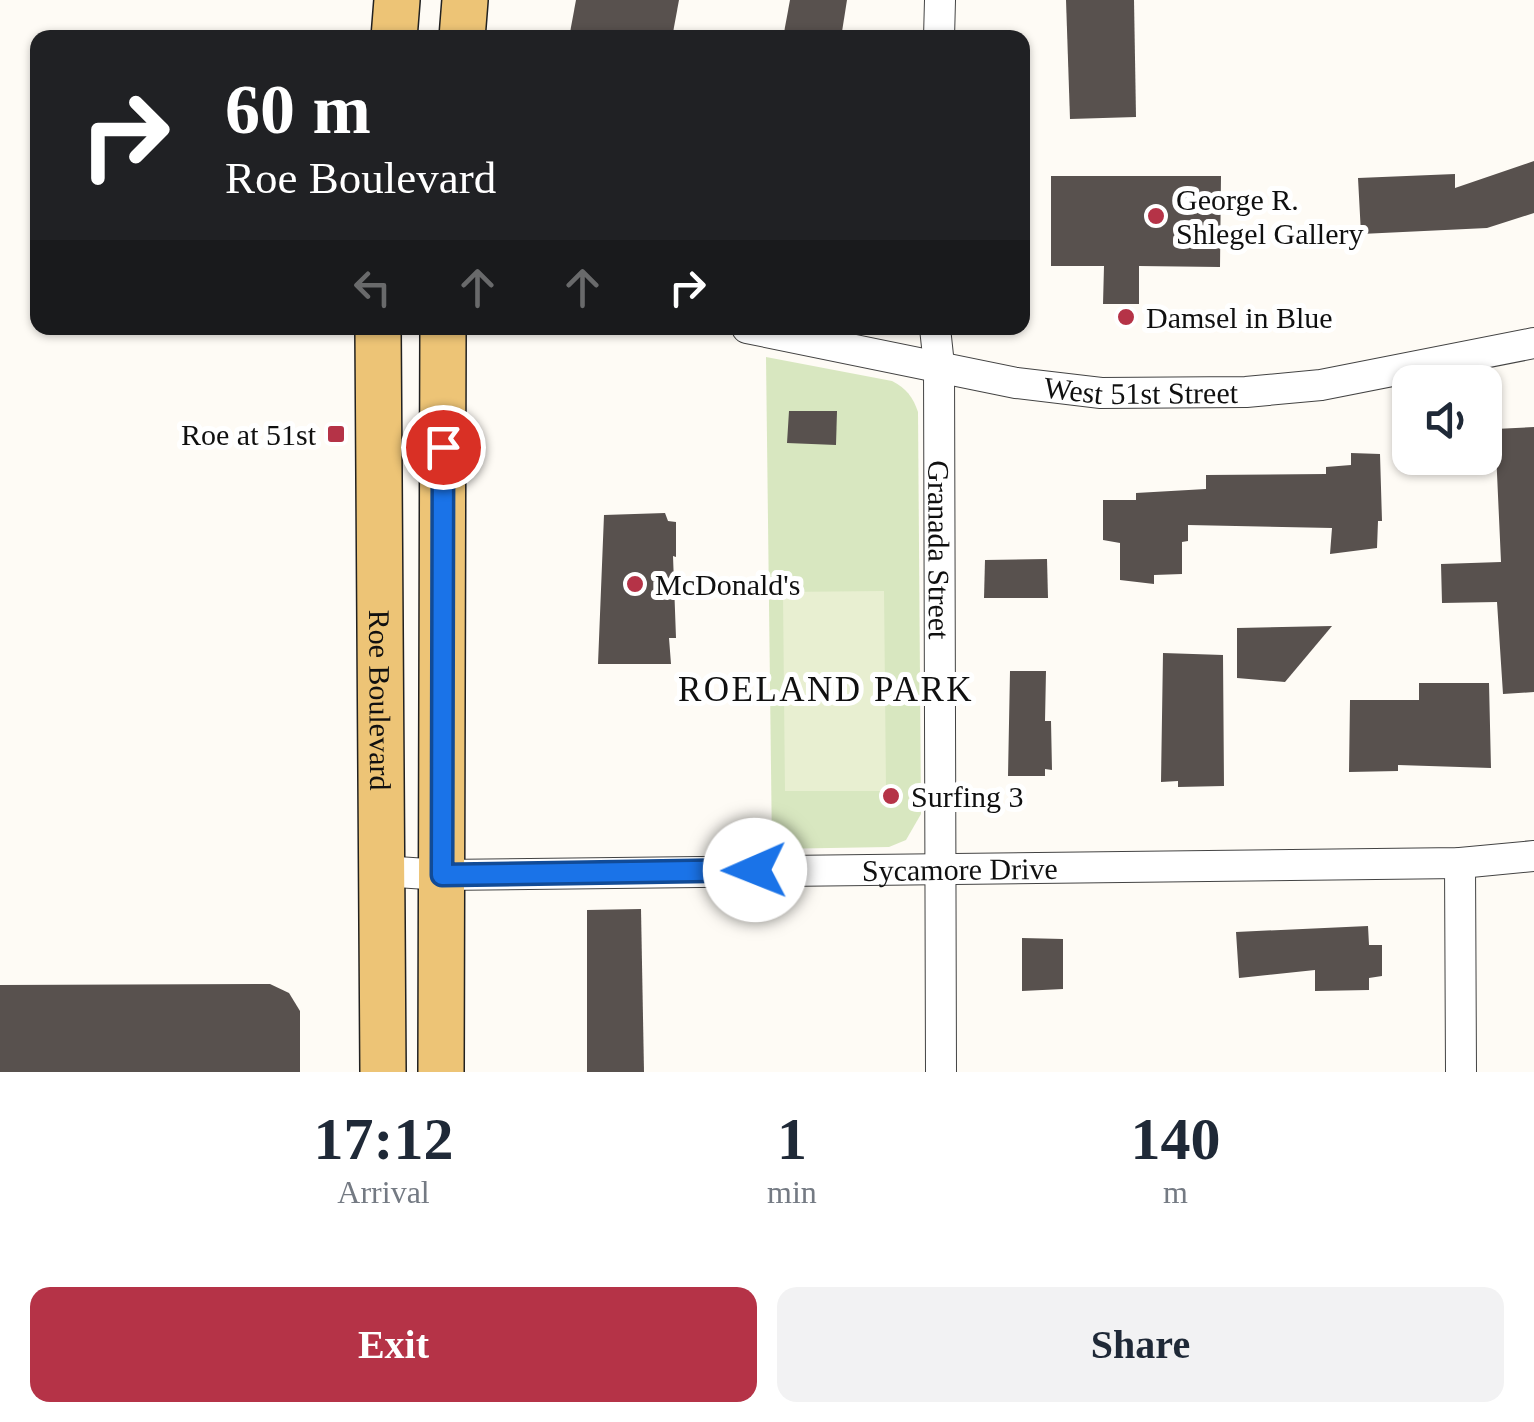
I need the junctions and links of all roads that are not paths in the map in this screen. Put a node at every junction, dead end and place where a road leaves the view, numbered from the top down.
1 (397, 0) edge
2 (465, 0) edge
3 (940, 0) edge
4 (395, 30) edge
5 (463, 30) edge
6 (939, 30) edge
7 (378, 335) edge
8 (443, 335) edge
9 (783, 335) edge
10 (937, 335) edge
11 (1534, 343) edge
12 (939, 365) junction
13 (1534, 856) edge
14 (1460, 863) junction
15 (941, 867) junction
16 (382, 871) junction
17 (442, 875) junction
18 (383, 1072) edge
19 (442, 1072) edge
20 (942, 1072) edge
21 (1461, 1072) edge

1 - 4 main road
2 - 5 main road
3 - 6 street
7 - 16 main road, Roe Boulevard
8 - 17 main road, Roe Boulevard
9 - 12 street, West 51st Street
10 - 12 street, Granada Street
11 - 12 street, West 51st Street
12 - 15 street, Granada Street
13 - 14 street, Sycamore Drive
14 - 15 street, Sycamore Drive
14 - 21 street
15 - 17 street, Sycamore Drive
15 - 20 street, Granada Street
16 - 17 street, Sycamore Drive
16 - 18 main road, Roe Boulevard
17 - 19 main road, Roe Boulevard

